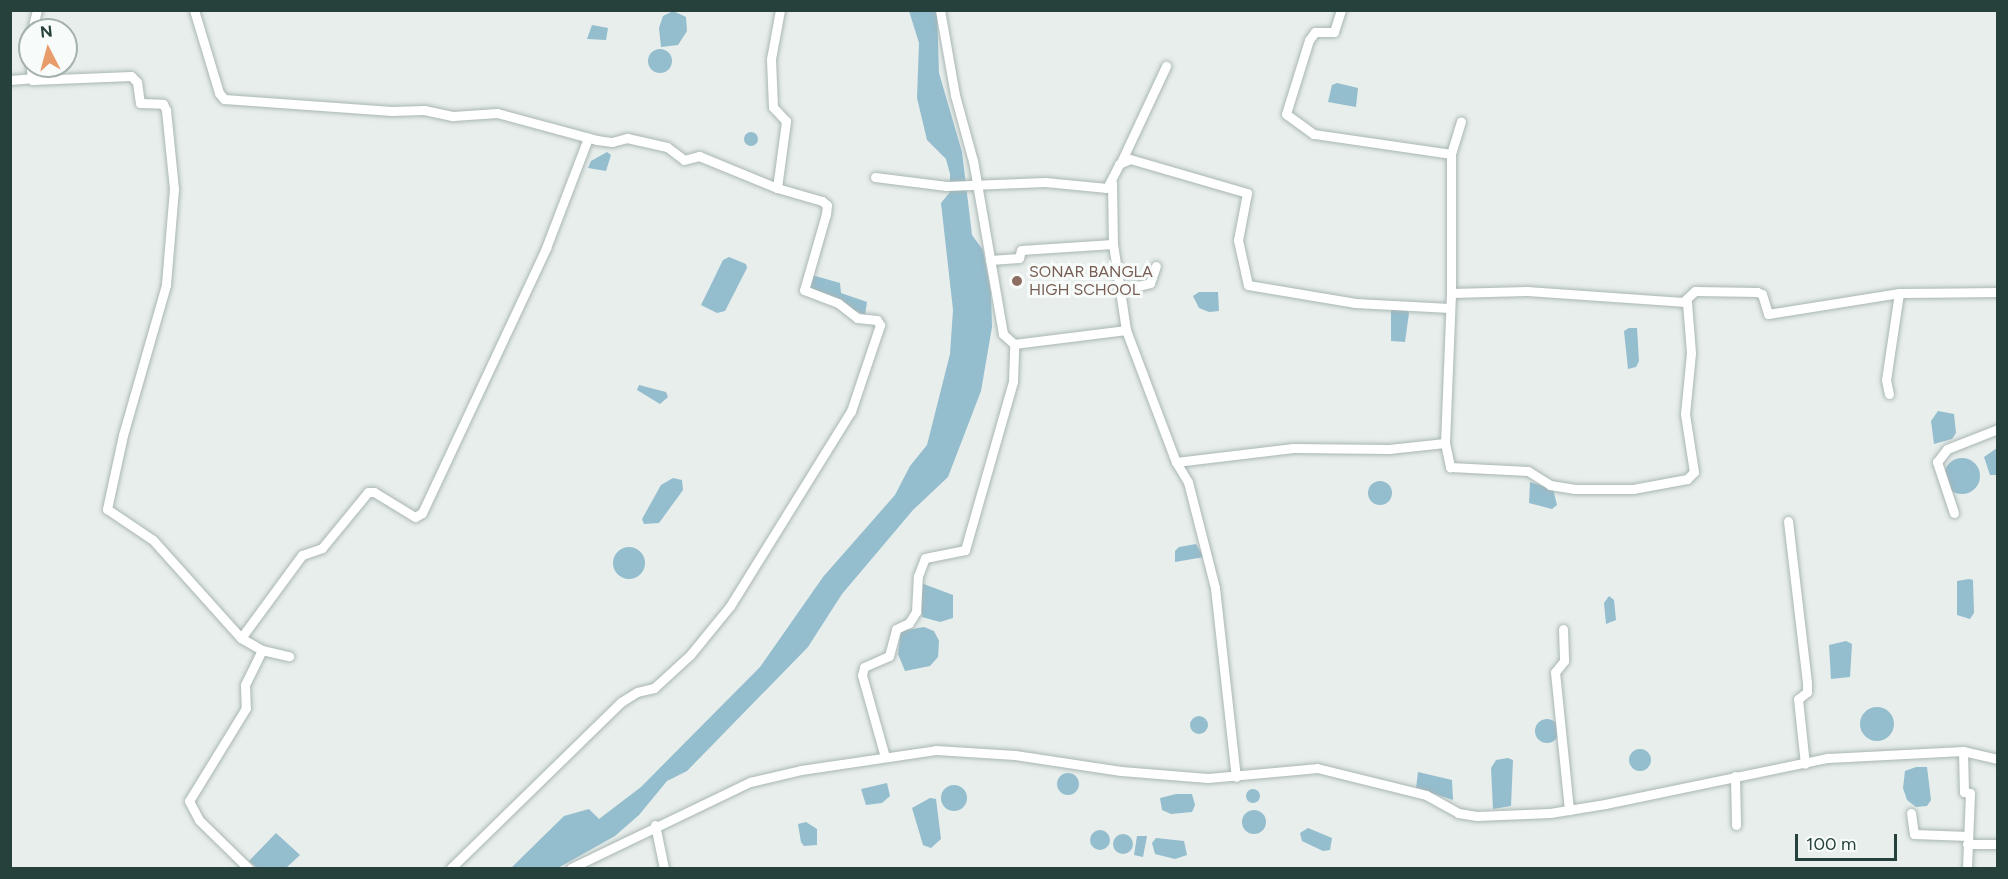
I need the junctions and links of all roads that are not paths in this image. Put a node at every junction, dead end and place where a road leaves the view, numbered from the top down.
1 (194, 10) edge
2 (780, 10) edge
3 (940, 10) edge
4 (1341, 10) edge
5 (1166, 66) dead end
6 (31, 78) joint
7 (10, 80) edge
8 (1461, 122) dead end
9 (588, 138) junction
10 (1451, 154) junction
11 (1122, 160) junction
12 (875, 177) dead end
13 (1112, 183) junction
14 (973, 184) junction
15 (777, 188) junction
16 (1113, 244) junction
17 (990, 260) junction
18 (1156, 266) dead end
19 (1120, 290) junction
20 (1998, 292) edge
21 (1451, 293) junction
22 (1899, 293) junction
23 (1687, 302) junction
24 (1450, 308) junction
25 (1126, 330) junction
26 (1014, 344) junction
27 (1889, 394) dead end
28 (1998, 429) edge
29 (1445, 443) junction
30 (1176, 462) junction
31 (1954, 513) dead end
32 (1788, 521) dead end
33 (1563, 629) dead end
34 (241, 638) junction
35 (262, 650) junction
36 (290, 656) dead end
37 (1963, 751) junction
38 (885, 757) junction
39 (1998, 759) edge
40 (1805, 764) junction
41 (1735, 776) junction
42 (1236, 777) junction
43 (1569, 810) junction
44 (1911, 813) dead end
45 (655, 825) junction
46 (1736, 825) dead end
47 (1968, 840) junction
48 (1998, 844) edge
49 (248, 868) edge
50 (451, 868) edge
51 (571, 868) edge
52 (664, 868) edge
53 (1967, 868) edge

1 - 9 street
2 - 15 street
3 - 14 street
4 - 10 street
5 - 11 street
6 - 7 street
6 - 34 street
8 - 10 street
9 - 15 street
9 - 34 street
10 - 21 street
11 - 13 street
11 - 24 street
12 - 14 street
13 - 14 street
13 - 16 street
14 - 17 street
15 - 50 street
16 - 17 street
16 - 19 street
17 - 26 street
18 - 19 street
19 - 25 street
20 - 22 street
21 - 23 street
21 - 24 street
22 - 23 street
22 - 27 street
23 - 29 street
24 - 29 street
25 - 26 street
25 - 30 street
26 - 38 street
28 - 31 street
29 - 30 street
30 - 42 street
32 - 40 street
33 - 43 street
34 - 35 street
35 - 36 street
35 - 49 street
37 - 39 street
37 - 40 street
37 - 47 street
38 - 42 street
38 - 45 street
40 - 41 street
41 - 43 street
41 - 46 street
42 - 43 street
44 - 47 street
45 - 51 street
45 - 52 street
47 - 48 street
47 - 53 street

